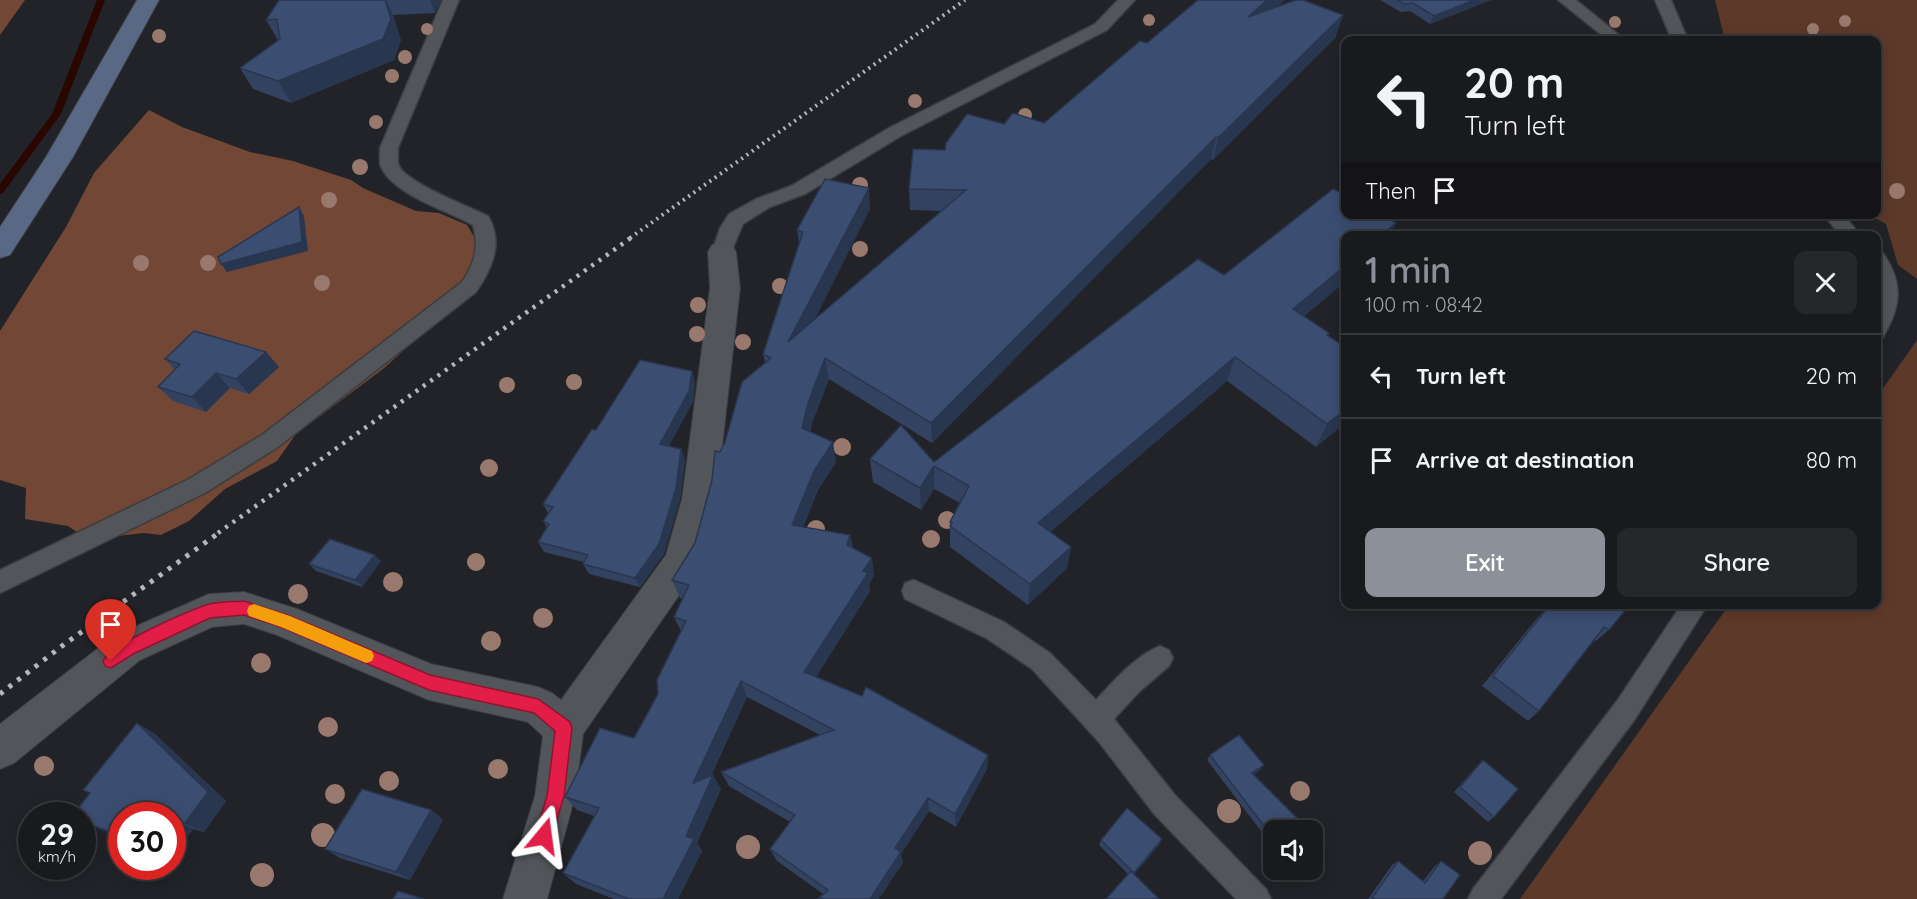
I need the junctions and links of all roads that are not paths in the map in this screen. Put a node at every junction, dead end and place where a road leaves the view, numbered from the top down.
1 (148, 0) edge
2 (451, 0) edge
3 (1127, 0) edge
4 (1566, 0) edge
5 (1663, 0) edge
6 (1612, 36) edge
7 (1678, 36) edge
8 (1837, 219) edge
9 (1847, 231) edge
10 (0, 248) edge
11 (722, 252) joint
12 (1881, 266) edge
13 (1881, 325) edge
14 (0, 582) edge
15 (914, 591) dead end
16 (1693, 609) edge
17 (1160, 658) dead end
18 (1096, 719) junction
19 (564, 728) junction
20 (0, 749) edge
21 (525, 899) edge
22 (1256, 899) edge
23 (1483, 899) edge

1 - 10 street
2 - 14 lane
3 - 11 lane
4 - 6 lane
5 - 7 lane
8 - 9 lane
11 - 19 street
12 - 13 lane
15 - 18 lane
16 - 23 lane
17 - 18 lane
18 - 22 lane
19 - 20 street
19 - 21 street

